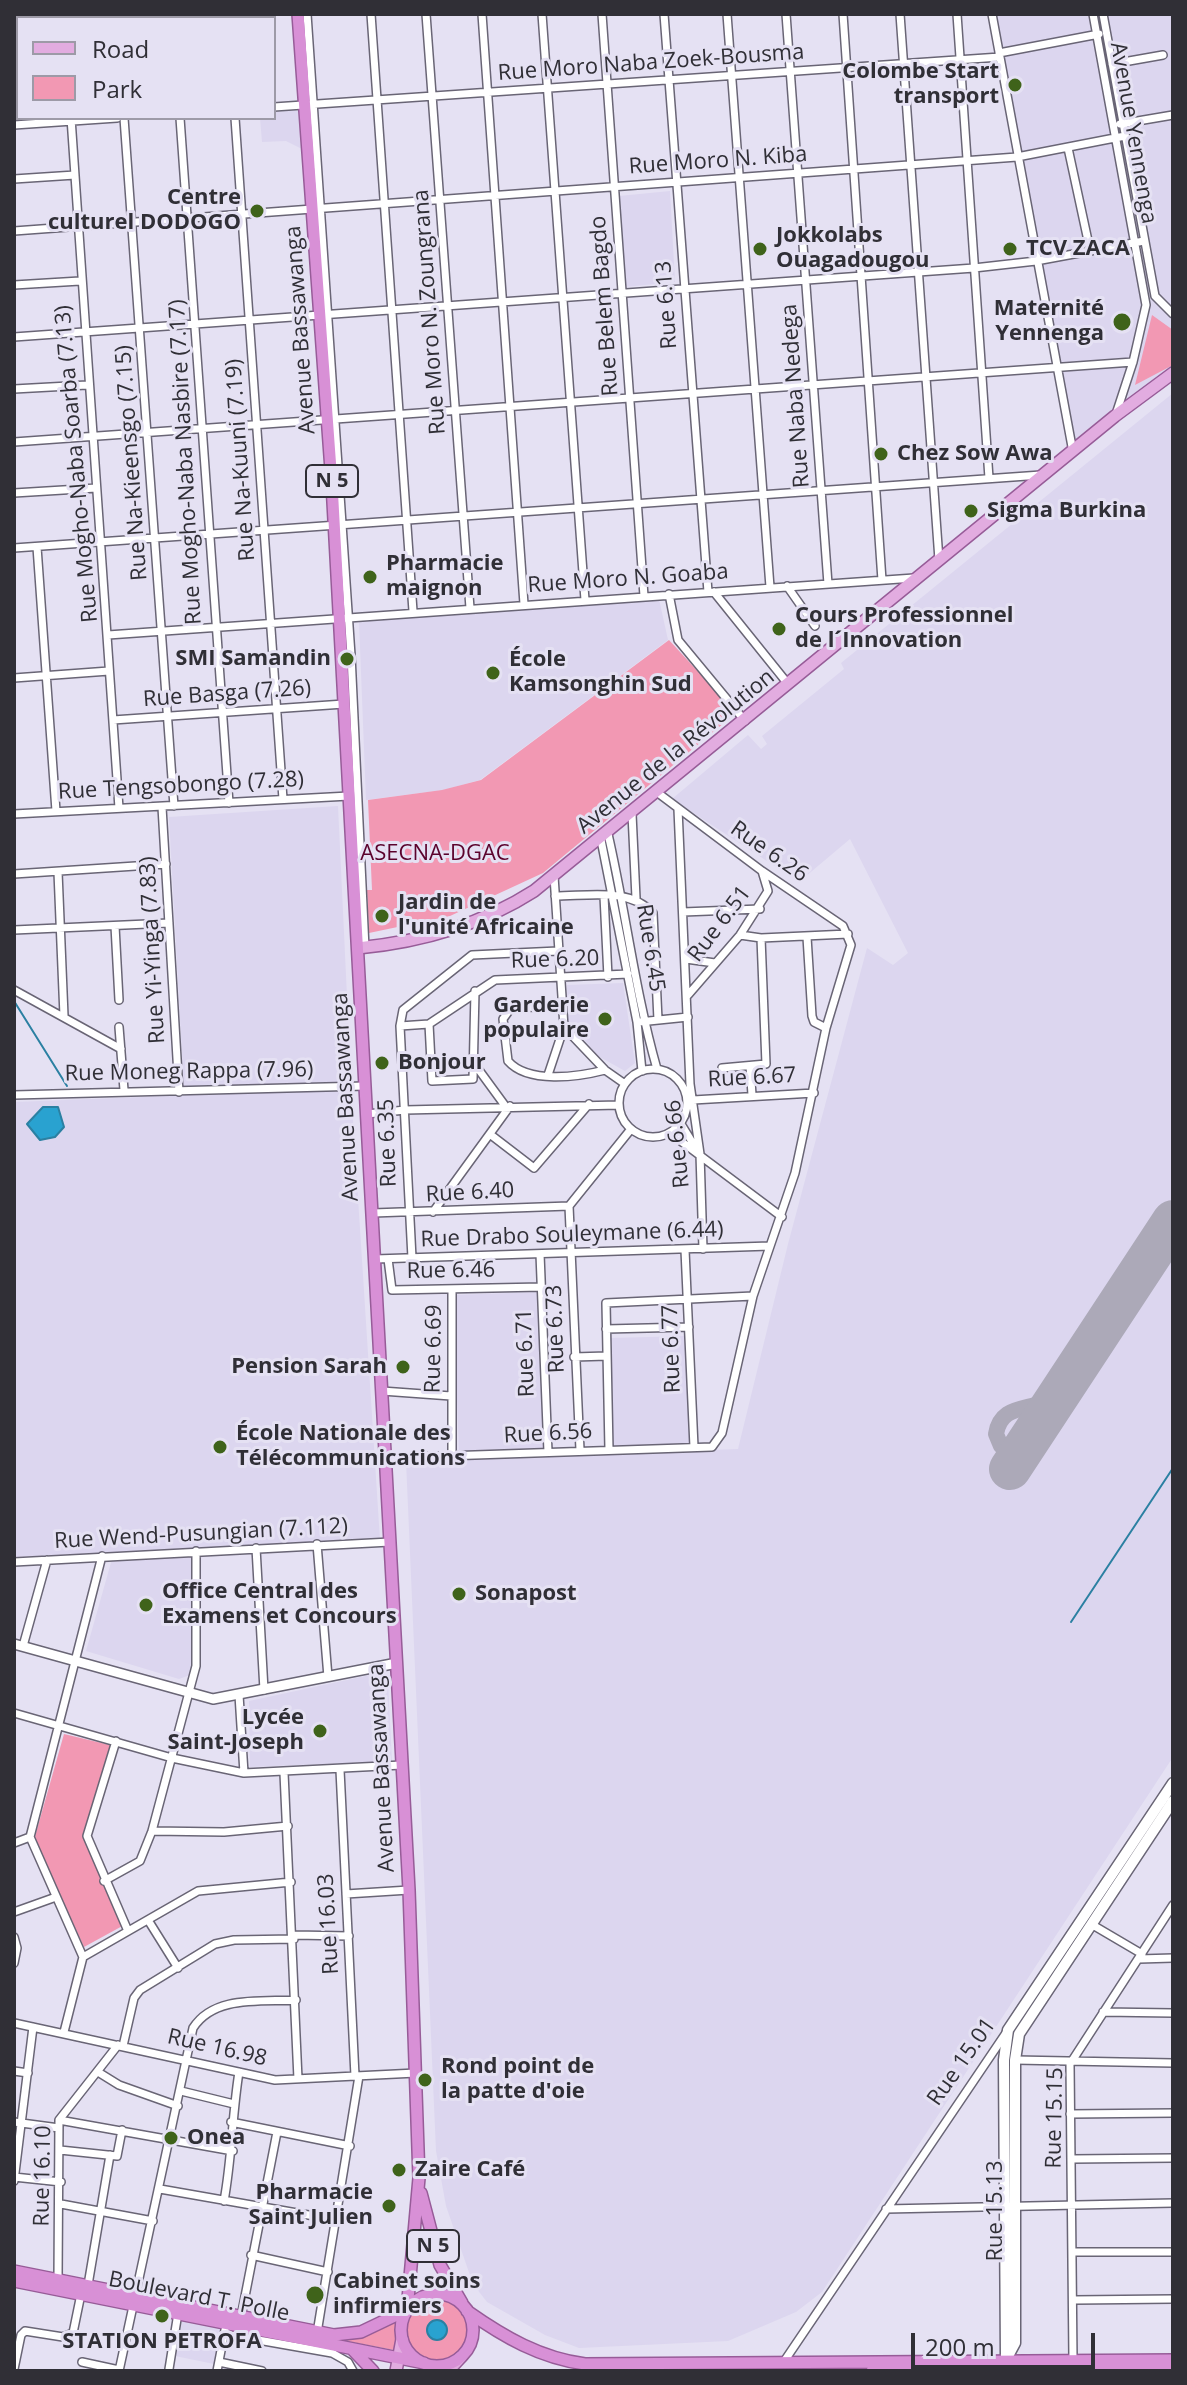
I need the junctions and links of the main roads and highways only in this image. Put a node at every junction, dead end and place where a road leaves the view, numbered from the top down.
1 (53, 14) edge
2 (298, 14) edge
3 (27, 16) edge
4 (1173, 373) edge
5 (361, 948) junction
6 (1173, 1783) edge
7 (1173, 1801) edge
8 (1086, 1921) junction
9 (1010, 2060) junction
10 (419, 2178) junction
11 (14, 2271) edge
12 (14, 2281) edge
13 (85, 2290) junction
14 (134, 2299) junction
15 (466, 2309) junction
16 (407, 2310) junction
17 (402, 2339) junction
18 (348, 2347) junction
19 (461, 2357) junction
20 (1006, 2360) junction
21 (1173, 2360) edge
22 (397, 2365) edge
23 (428, 2365) junction
24 (1173, 2368) edge
25 (453, 2370) edge
26 (373, 2371) edge
27 (872, 2371) edge
28 (992, 2371) edge

1 - 3 main road
2 - 5 highway, Avenue Bassawanga / N 5
4 - 5 main road, Avenue de la Révolution
5 - 10 highway, Avenue Bassawanga / N 5
6 - 8 main road, Rue 15.01
7 - 8 main road, Rue 15.01
8 - 9 main road, Rue 15.01
8 - 9 main road, Rue 15.01
9 - 20 main road, Rue 15.13
10 - 15 highway, Avenue Bassawanga / N 5
10 - 16 highway, Avenue Bassawanga / N 5
11 - 13 highway, Boulevard T. Polle
12 - 13 highway, Boulevard T. Polle
13 - 14 highway, Boulevard T. Polle
14 - 16 highway, Boulevard T. Polle
14 - 18 highway, Boulevard T. Polle
15 - 16 highway, N 5
15 - 19 highway
15 - 20 highway, N 5
16 - 17 highway, N 5
17 - 22 main road
17 - 23 highway
18 - 22 highway, Boulevard T. Polle
18 - 26 highway
19 - 23 highway
19 - 25 main road
20 - 21 highway, N 5
20 - 28 main road
22 - 23 highway, Boulevard T. Polle
23 - 25 highway, Boulevard T. Polle
24 - 28 highway
27 - 28 highway

